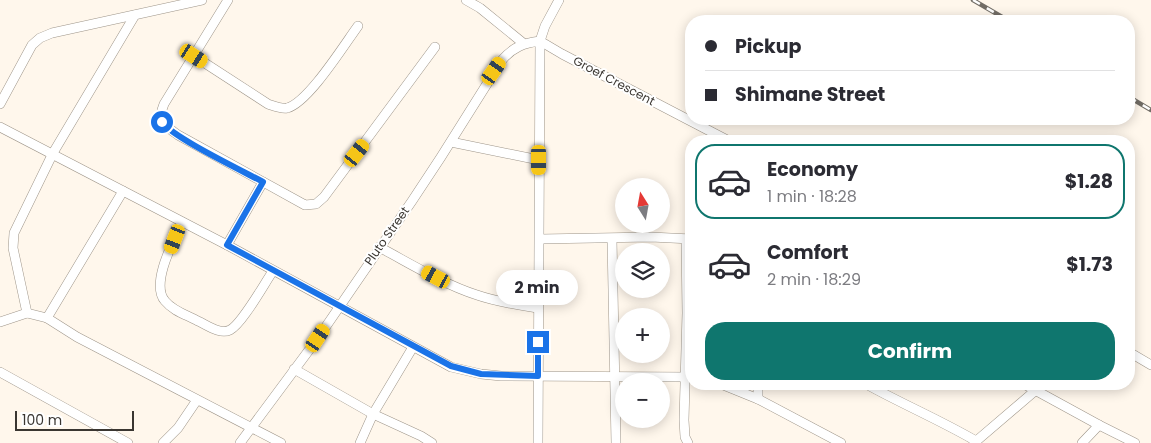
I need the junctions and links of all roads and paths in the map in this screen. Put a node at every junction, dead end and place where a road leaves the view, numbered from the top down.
1 (202, 0) edge
2 (228, 0) edge
3 (466, 0) edge
4 (559, 0) edge
5 (483, 4) edge
6 (135, 15) junction
7 (358, 26) dead end
8 (540, 41) junction
9 (523, 44) junction
10 (435, 47) dead end
11 (194, 56) junction
12 (0, 104) edge
13 (685, 118) edge
14 (698, 125) edge
15 (0, 127) edge
16 (717, 135) edge
17 (451, 142) junction
18 (53, 153) junction
19 (539, 160) junction
20 (263, 182) junction
21 (123, 191) junction
22 (182, 222) junction
23 (612, 238) junction
24 (540, 239) junction
25 (685, 239) edge
26 (227, 245) junction
27 (379, 247) junction
28 (273, 271) junction
29 (339, 307) junction
30 (538, 308) junction
31 (27, 313) junction
32 (47, 318) junction
33 (0, 322) edge
34 (412, 347) junction
35 (1135, 356) edge
36 (1151, 365) edge
37 (294, 369) junction
38 (0, 372) edge
39 (538, 376) junction
40 (615, 377) joint
41 (670, 377) edge
42 (685, 377) edge
43 (687, 390) edge
44 (736, 390) edge
45 (758, 390) edge
46 (877, 390) edge
47 (1036, 390) edge
48 (1045, 390) edge
49 (758, 399) junction
50 (197, 400) junction
51 (373, 414) junction
52 (1099, 426) junction
53 (251, 428) junction
54 (616, 428) edge
55 (837, 442) edge
56 (975, 442) edge
57 (128, 443) edge
58 (163, 443) edge
59 (240, 443) edge
60 (281, 443) edge
61 (360, 443) edge
62 (432, 443) edge
63 (538, 443) edge
64 (616, 443) edge
65 (688, 443) edge
66 (1082, 443) edge
67 (1135, 443) edge

1 - 6 street
2 - 11 street
3 - 5 street
4 - 8 street
5 - 9 street
6 - 12 street
6 - 18 street
7 - 11 street
8 - 9 street, Pluto Street
8 - 13 street, Groef Crescent
8 - 19 street
9 - 17 street, Pluto Street
10 - 20 street
11 - 20 street
14 - 16 street, Groef Crescent
15 - 18 street
17 - 19 street
17 - 27 street, Pluto Street
18 - 21 street
18 - 31 street
19 - 24 street
20 - 26 street
21 - 22 street
21 - 32 street
22 - 26 street
22 - 28 street
23 - 24 street
23 - 25 street
23 - 40 street
24 - 30 street
26 - 28 street
27 - 29 street, Pluto Street
27 - 30 street
28 - 29 street
29 - 34 street
29 - 37 street, Pluto Street
30 - 39 street
31 - 32 street
31 - 33 street
32 - 50 street
34 - 39 street
34 - 51 street
35 - 36 street
37 - 51 street
37 - 53 street, Pluto Street
38 - 57 street
39 - 40 street
39 - 63 street
41 - 42 street
43 - 65 street
44 - 49 street
45 - 49 street
46 - 56 street
47 - 56 street
48 - 52 street
49 - 55 street
50 - 53 street
50 - 58 street
51 - 61 street
51 - 62 street
52 - 66 street
52 - 67 street
53 - 59 street, Pluto Street
53 - 60 street
54 - 64 street

